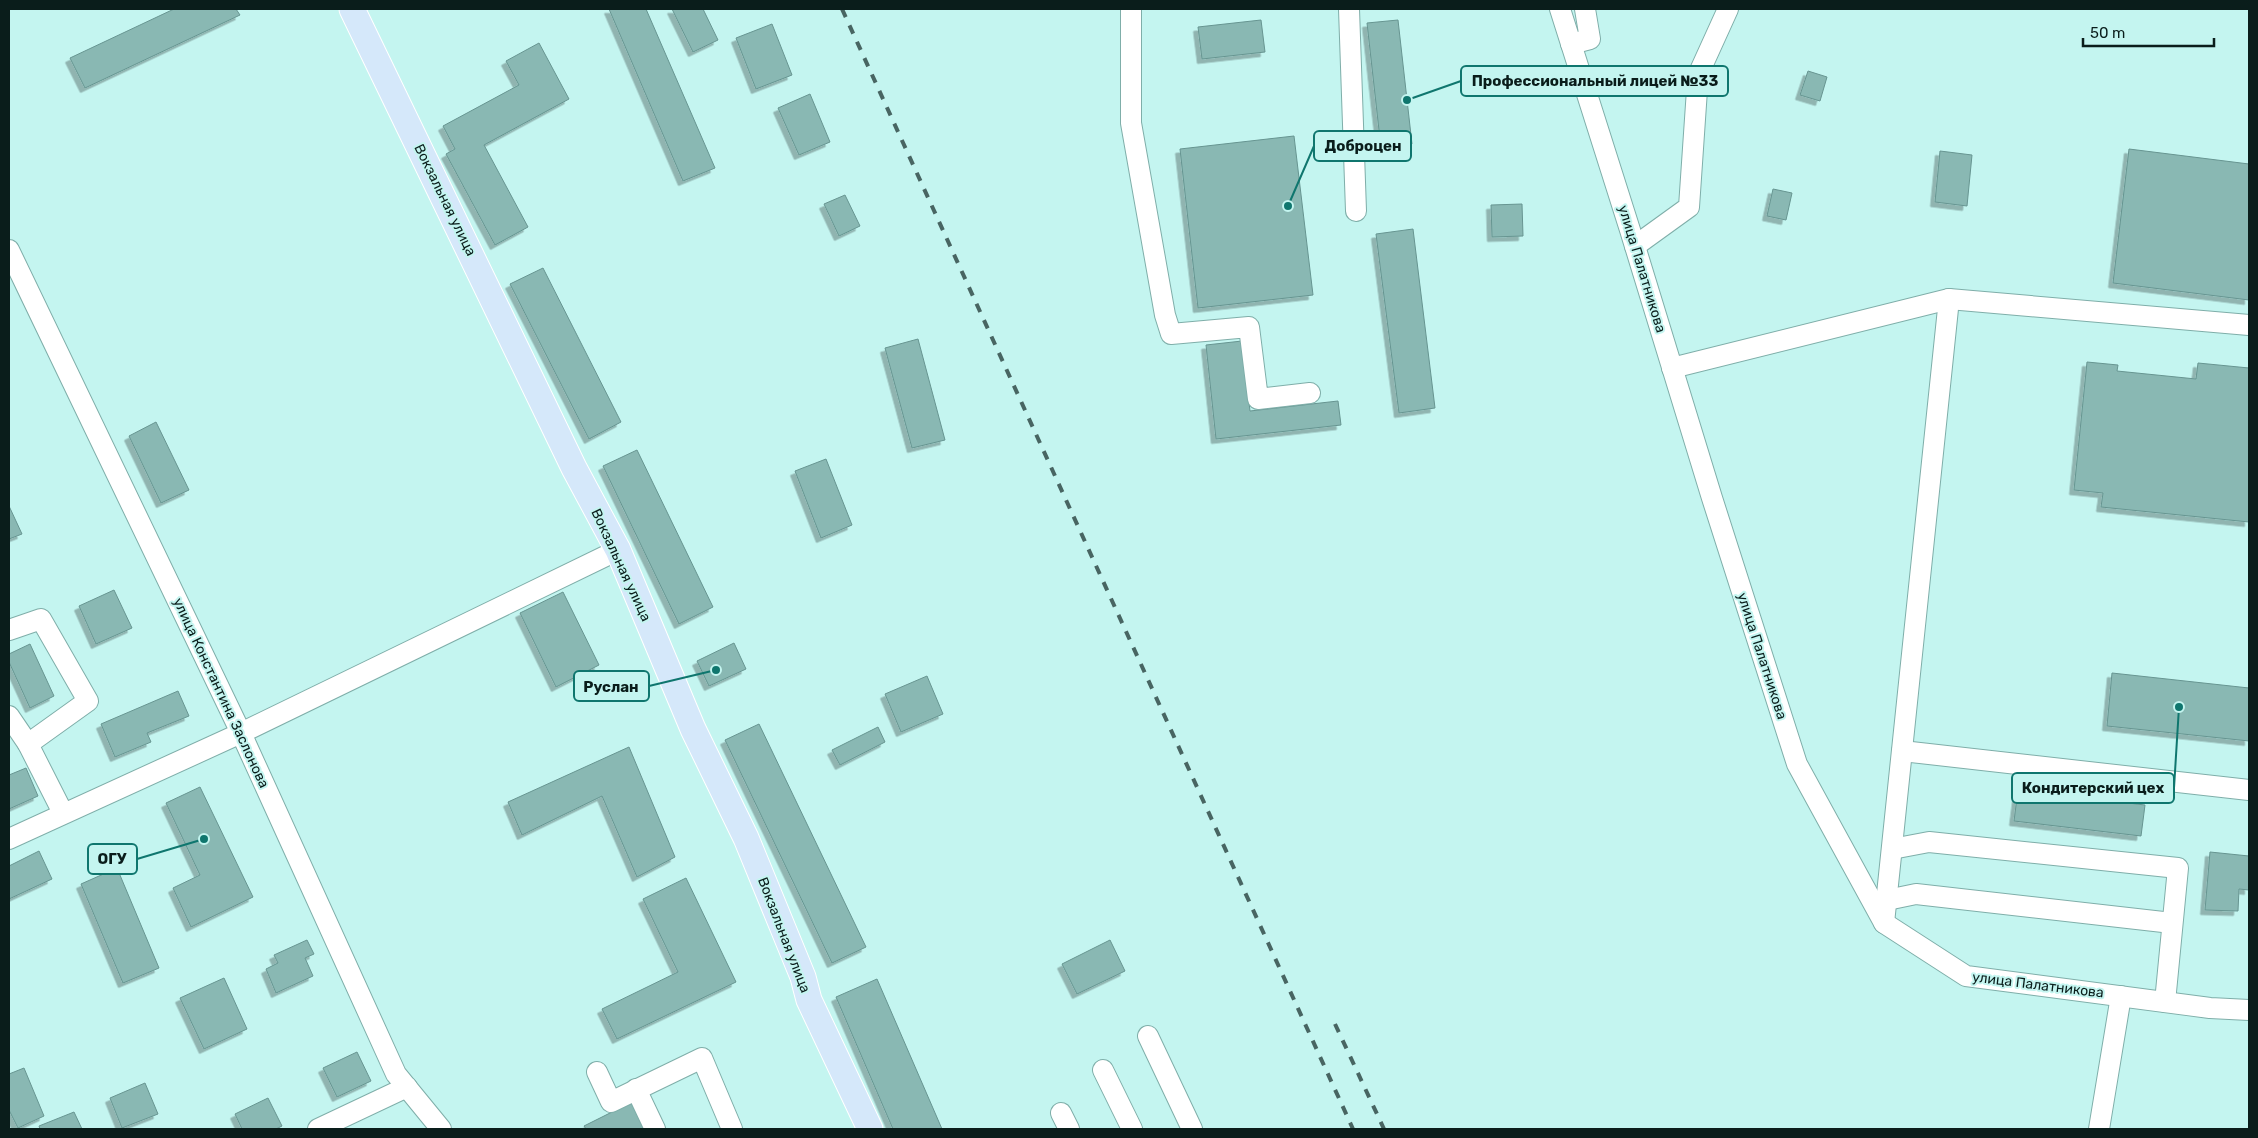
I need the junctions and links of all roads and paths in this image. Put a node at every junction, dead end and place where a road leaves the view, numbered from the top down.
1 (352, 9) edge
2 (1131, 9) edge
3 (1349, 9) edge
4 (1560, 9) edge
5 (1584, 9) edge
6 (1728, 9) edge
7 (1571, 44) junction
8 (1356, 211) dead end
9 (1635, 246) junction
10 (9, 250) edge
11 (1949, 300) junction
12 (2249, 325) edge
13 (1672, 368) junction
14 (1310, 393) dead end
15 (618, 550) junction
16 (9, 630) edge
17 (9, 716) edge
18 (241, 733) junction
19 (28, 744) junction
20 (1902, 751) junction
21 (2249, 790) edge
22 (62, 813) junction
23 (9, 839) edge
24 (1892, 849) junction
25 (1887, 900) junction
26 (1884, 923) junction
27 (2172, 923) junction
28 (2121, 996) junction
29 (2165, 1002) junction
30 (2249, 1010) edge
31 (1148, 1036) dead end
32 (1103, 1070) dead end
33 (597, 1072) dead end
34 (407, 1087) junction
35 (636, 1089) junction
36 (318, 1129) edge
37 (441, 1129) edge
38 (655, 1129) edge
39 (732, 1129) edge
40 (870, 1129) edge
41 (1132, 1129) edge
42 (1192, 1129) edge
43 (2099, 1129) edge

1 - 15 main road, Вокзальная улица
2 - 14 street
3 - 8 street
4 - 7 street, улица Палатникова
5 - 7 street
6 - 9 street
7 - 9 street, улица Палатникова
9 - 13 street, улица Палатникова
10 - 18 street, улица Константина Заслонова
11 - 12 street
11 - 13 street
11 - 20 street
13 - 26 street, улица Палатникова
15 - 18 street
15 - 40 main road, Вокзальная улица
16 - 19 street
17 - 19 street
18 - 22 street
18 - 34 street, улица Константина Заслонова
19 - 22 street
20 - 21 street
20 - 24 street
22 - 23 street
24 - 25 street
24 - 27 street
25 - 26 street
25 - 27 street
26 - 28 street, улица Палатникова
27 - 29 street
28 - 29 street, улица Палатникова
28 - 43 street
29 - 30 street, улица Палатникова
31 - 42 street
32 - 41 street
33 - 35 street
34 - 36 street
34 - 37 street, улица Константина Заслонова
35 - 38 street
35 - 39 street

